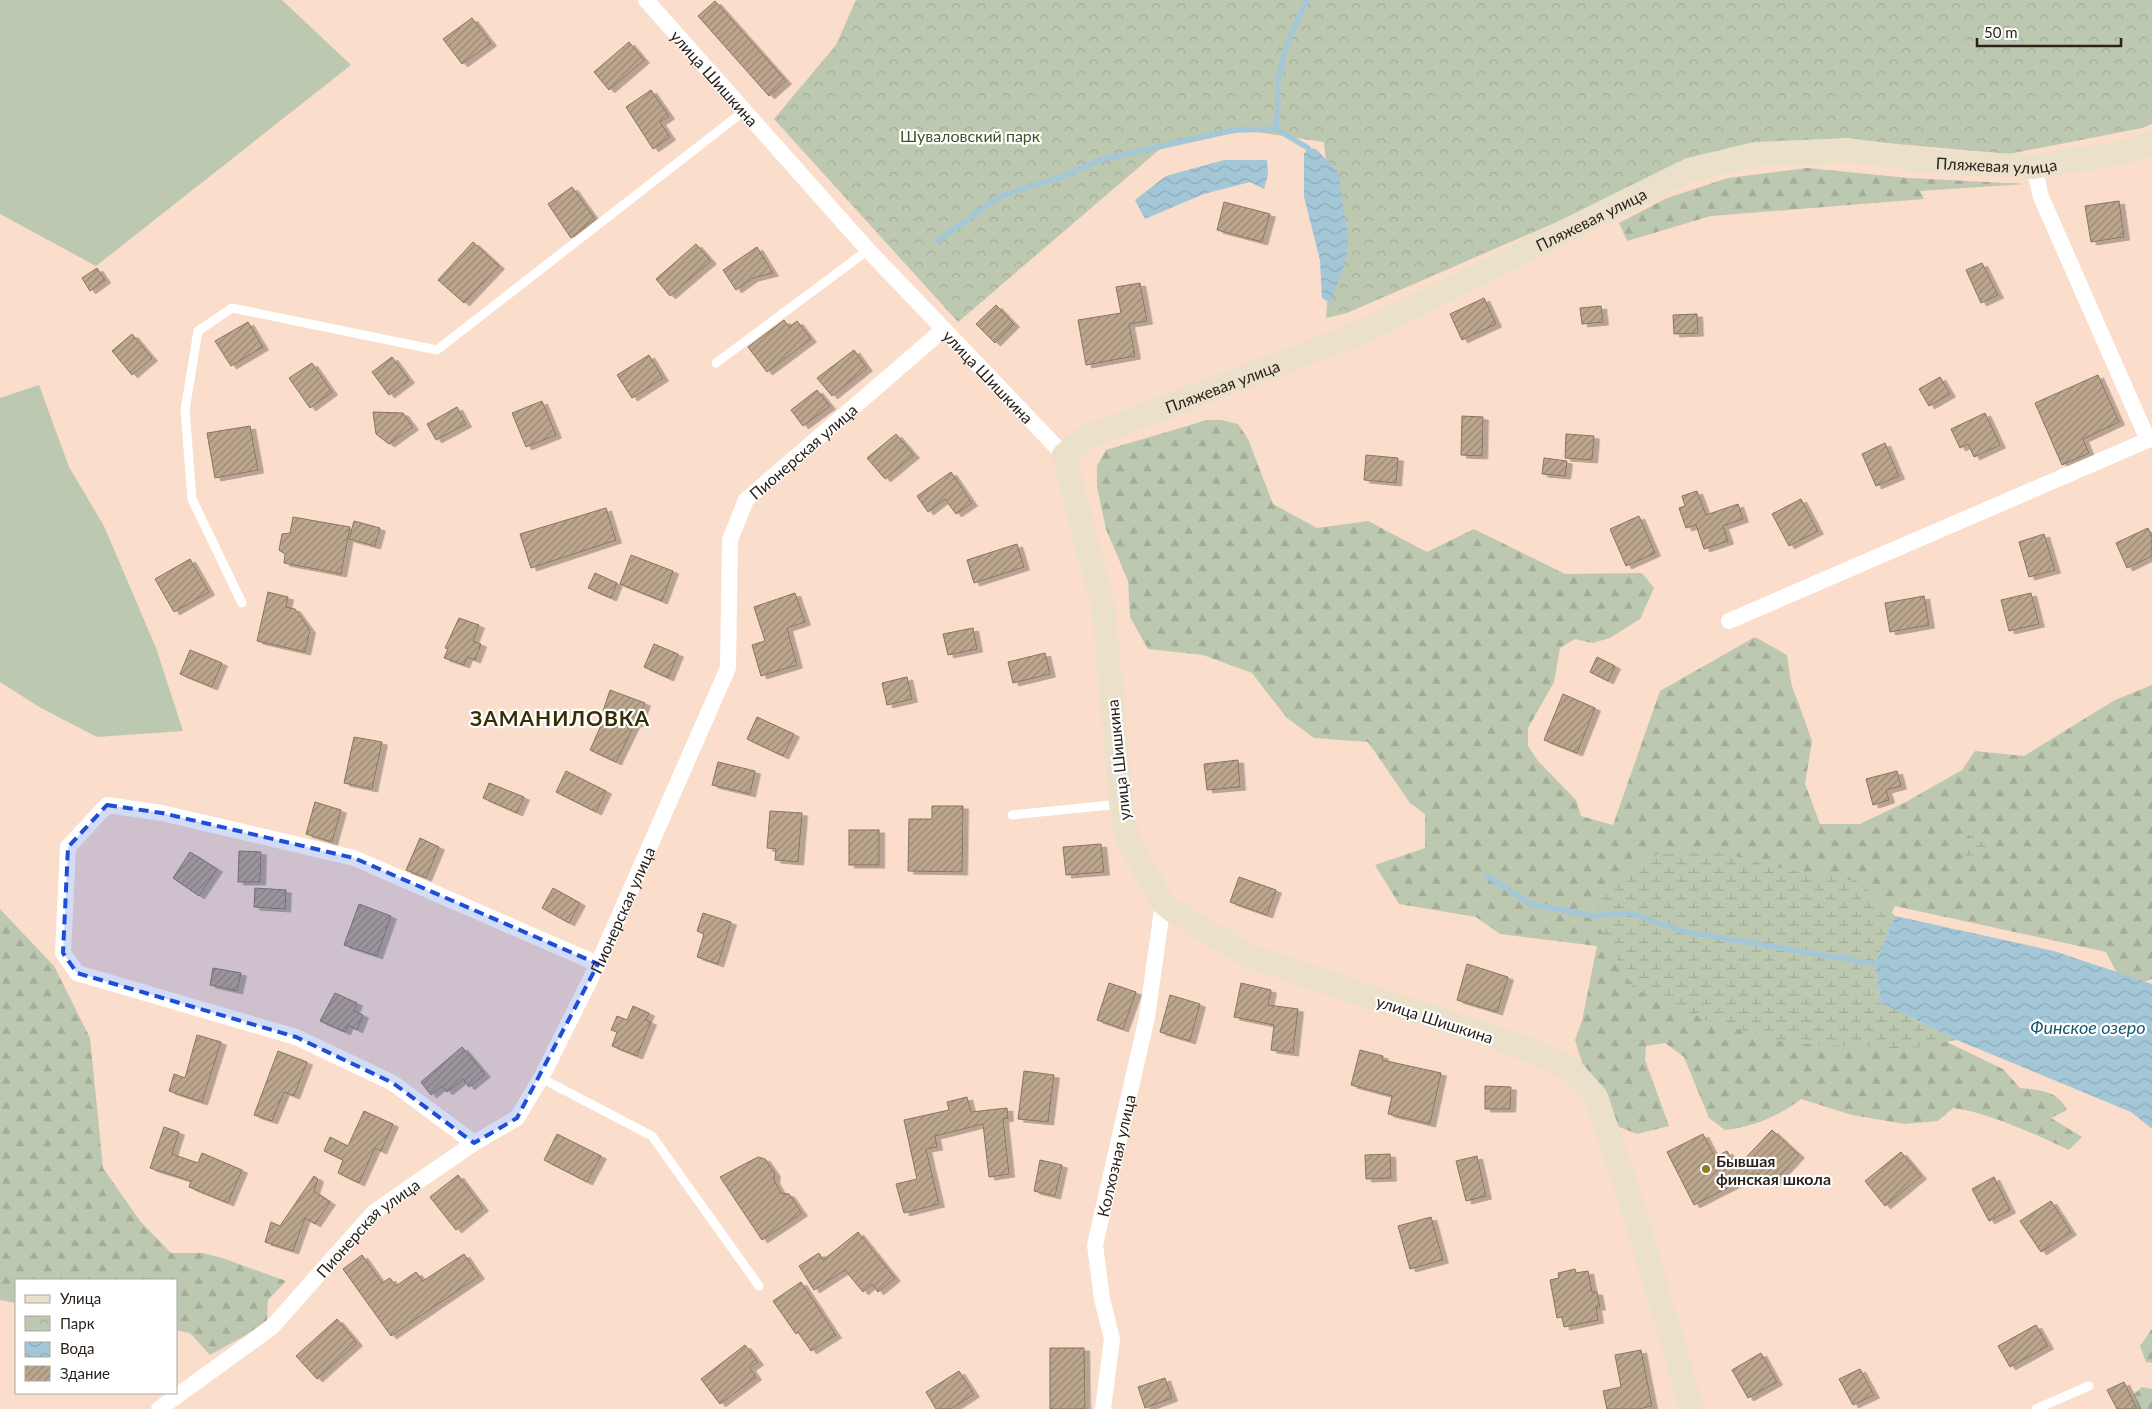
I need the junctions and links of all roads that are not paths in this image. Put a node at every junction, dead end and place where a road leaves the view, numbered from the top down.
1 (646, 0) edge
2 (744, 111) junction
3 (2152, 142) edge
4 (2034, 167) junction
5 (868, 250) junction
6 (944, 329) junction
7 (716, 363) dead end
8 (2150, 446) edge
9 (1064, 455) junction
10 (242, 603) dead end
11 (1729, 621) dead end
12 (1121, 804) junction
13 (1012, 815) dead end
14 (1163, 903) junction
15 (598, 964) junction
16 (541, 1078) junction
17 (474, 1143) junction
18 (759, 1286) dead end
19 (2089, 1386) dead end
20 (159, 1409) edge
21 (1103, 1409) edge
22 (1692, 1409) edge
23 (2036, 1409) edge

1 - 2 street, улица Шишкина
2 - 5 street, улица Шишкина
2 - 10 lane
3 - 4 street, Пляжевая улица
4 - 8 street
4 - 9 street, Пляжевая улица
5 - 6 street, улица Шишкина
5 - 7 lane
6 - 9 street, улица Шишкина
6 - 15 street, Пионерская улица
8 - 11 street
9 - 12 street, улица Шишкина
12 - 13 lane
12 - 14 street, улица Шишкина
14 - 21 street, Колхозная улица
14 - 22 street, улица Шишкина
15 - 16 street, Пионерская улица
15 - 17 street
16 - 17 street, Пионерская улица
16 - 18 lane
17 - 20 street, Пионерская улица
19 - 23 lane

